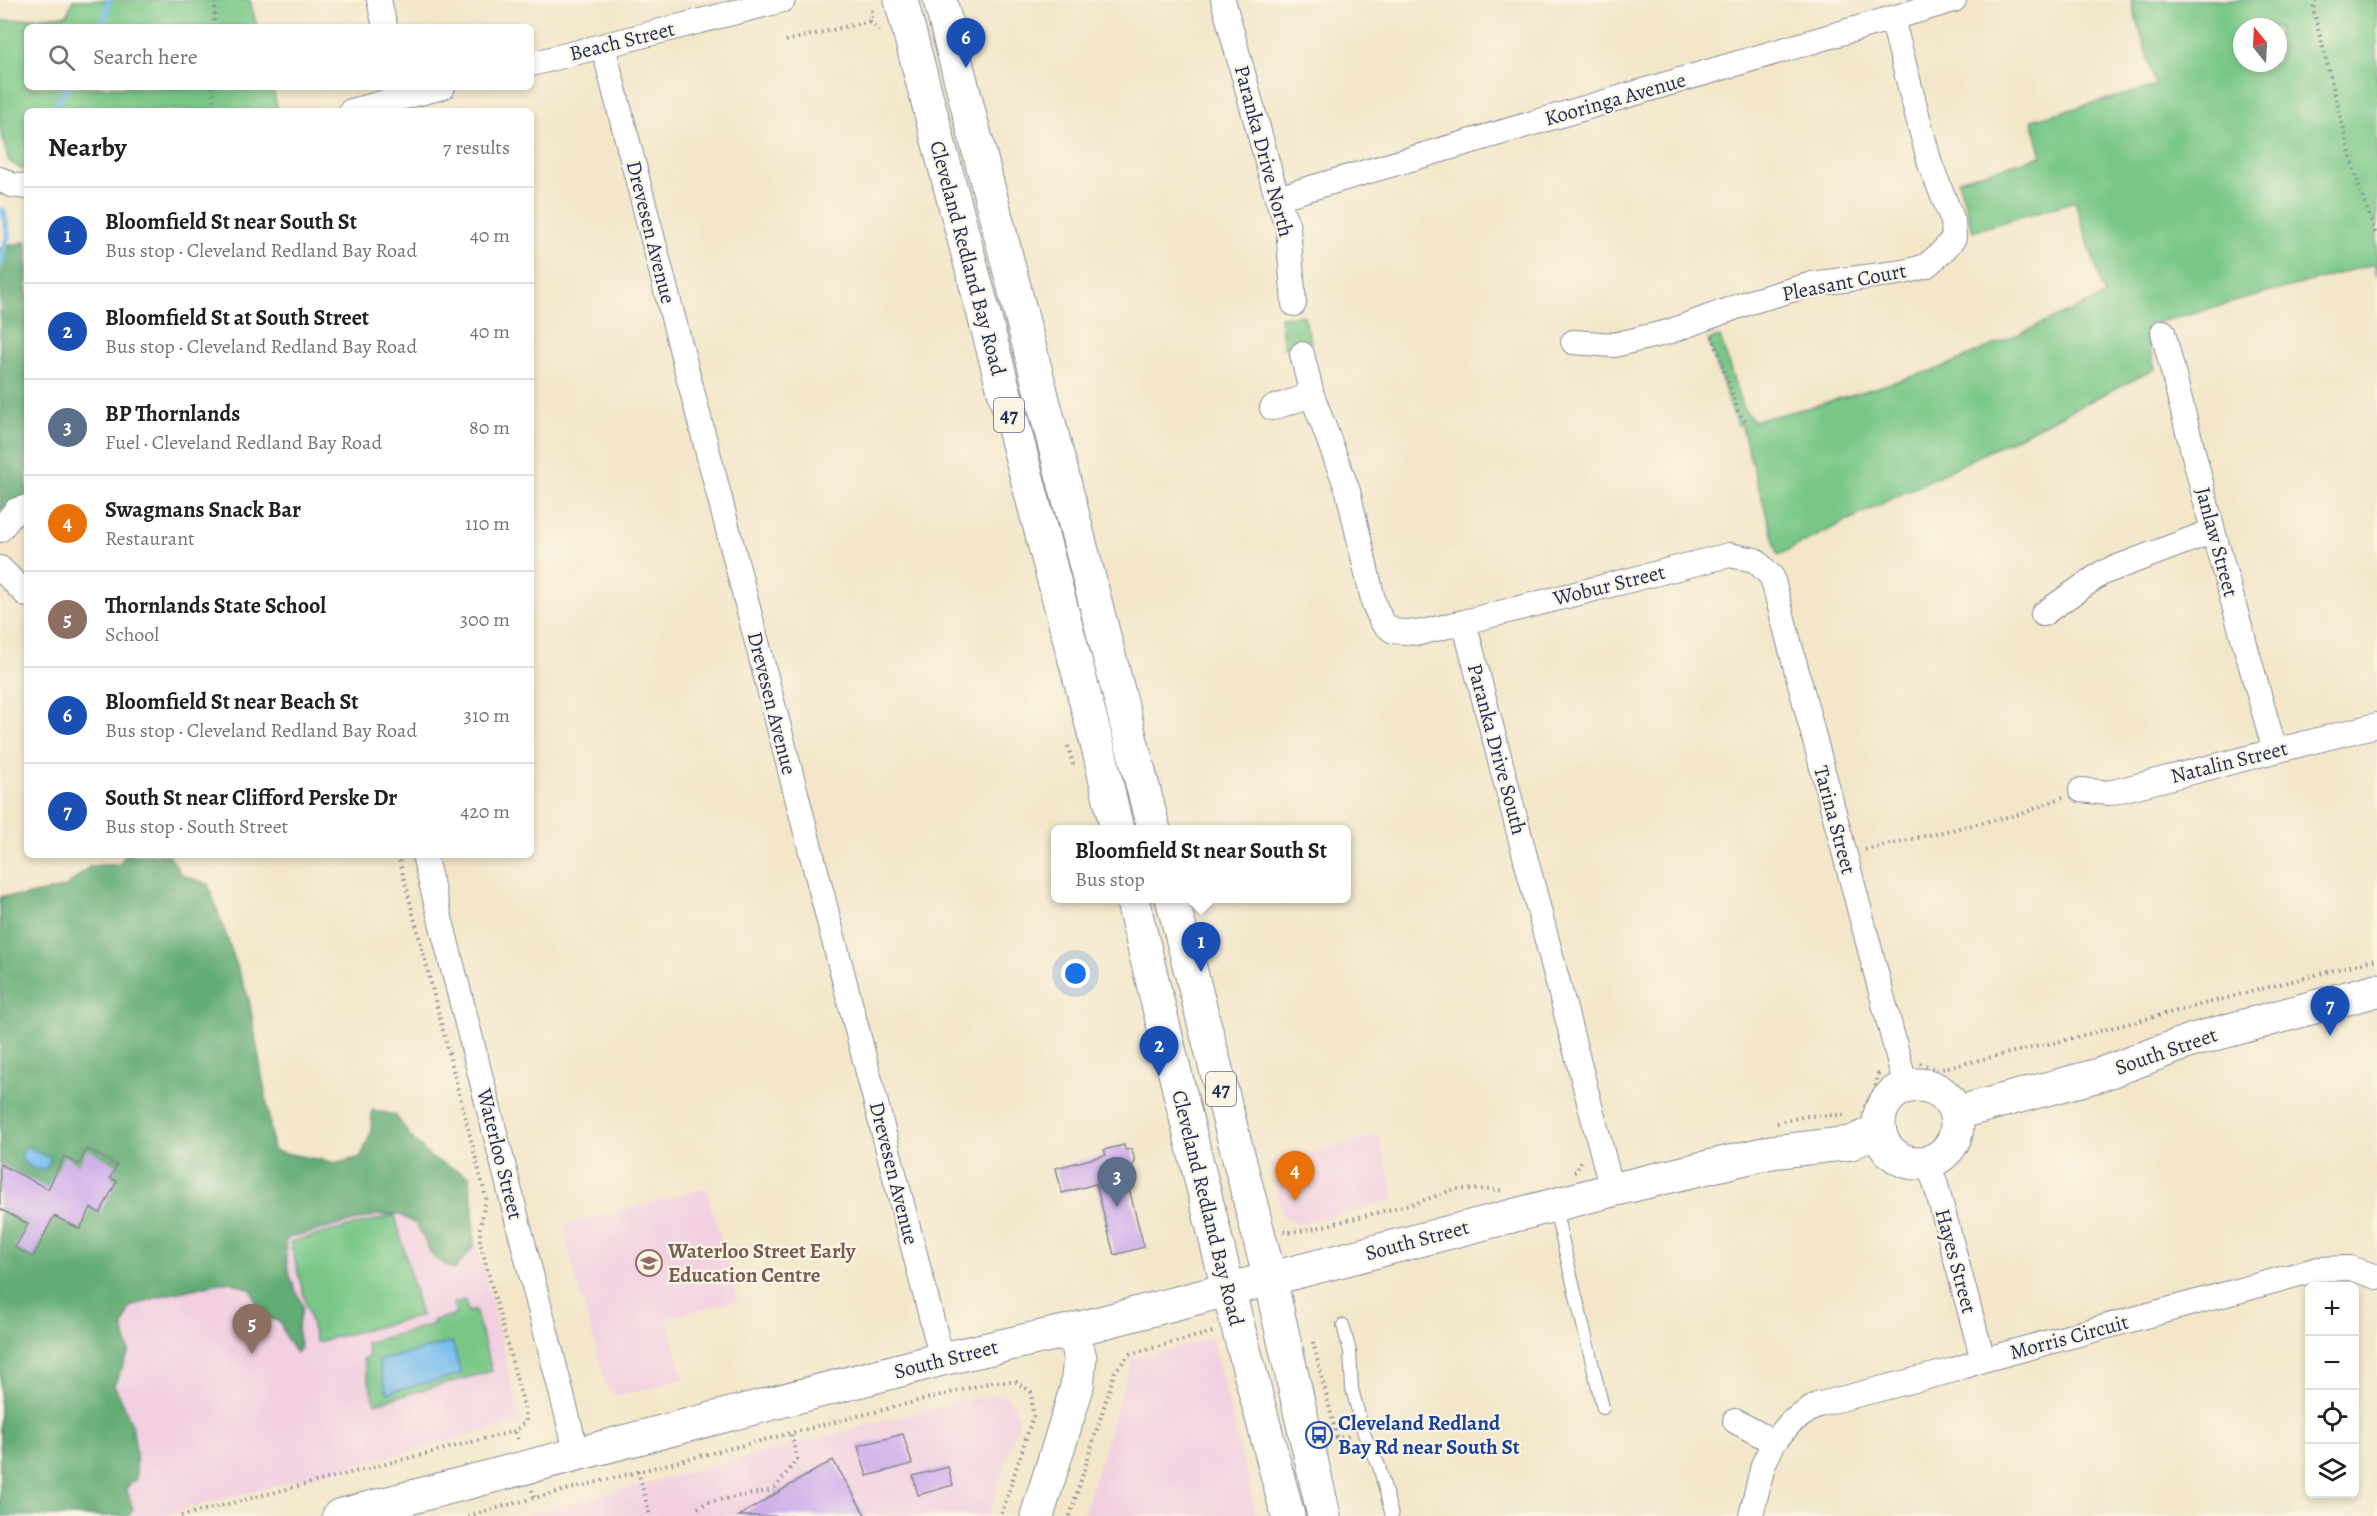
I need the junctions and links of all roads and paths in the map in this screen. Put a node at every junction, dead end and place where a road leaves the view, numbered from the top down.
1 (215, 0) edge
2 (379, 0) edge
3 (783, 0) edge
4 (940, 0) edge
5 (1223, 0) edge
6 (1954, 0) edge
7 (2315, 0) edge
8 (887, 4) edge
9 (1892, 18) junction
10 (214, 24) edge
11 (384, 24) edge
12 (786, 41) dead end
13 (603, 46) junction
14 (534, 63) edge
15 (212, 90) edge
16 (418, 90) edge
17 (401, 92) edge
18 (215, 108) edge
19 (359, 108) edge
20 (0, 179) edge
21 (24, 186) edge
22 (1276, 198) junction
23 (2377, 237) edge
24 (1294, 304) dead end
25 (1707, 318) junction
26 (2163, 332) dead end
27 (1573, 342) dead end
28 (1302, 354) dead end
29 (1312, 395) junction
30 (1272, 408) dead end
31 (1746, 423) dead end
32 (24, 508) edge
33 (0, 530) edge
34 (2213, 531) junction
35 (1755, 560) joint
36 (0, 568) edge
37 (24, 592) edge
38 (2043, 614) dead end
39 (1464, 622) junction
40 (2377, 724) edge
41 (2275, 751) junction
42 (2081, 790) joint
43 (1115, 825) edge
44 (1153, 825) edge
45 (1844, 855) junction
46 (399, 858) edge
47 (425, 858) edge
48 (1133, 903) edge
49 (1173, 903) edge
50 (2377, 959) edge
51 (2377, 990) edge
52 (1903, 1077) junction
53 (1956, 1113) junction
54 (1865, 1118) junction
55 (1776, 1123) dead end
56 (1602, 1150) junction
57 (1926, 1162) junction
58 (1570, 1174) dead end
59 (1505, 1190) dead end
60 (1612, 1190) junction
61 (1554, 1205) junction
62 (1281, 1229) dead end
63 (2377, 1277) edge
64 (1270, 1279) junction
65 (1228, 1289) junction
66 (1343, 1324) dead end
67 (1073, 1329) junction
68 (1215, 1332) dead end
69 (942, 1359) junction
70 (1983, 1360) junction
71 (1603, 1408) dead end
72 (1735, 1421) dead end
73 (515, 1431) junction
74 (791, 1433) junction
75 (1774, 1442) junction
76 (577, 1454) junction
77 (526, 1467) junction
78 (638, 1472) junction
79 (534, 1498) junction
80 (699, 1508) dead end
81 (182, 1516) edge
82 (339, 1516) edge
83 (468, 1516) edge
84 (650, 1516) edge
85 (1001, 1516) edge
86 (1037, 1516) edge
87 (1070, 1516) edge
88 (1288, 1516) edge
89 (1324, 1516) edge
90 (1392, 1516) edge
91 (1751, 1516) edge

1 - 10 path
2 - 11 street
3 - 13 street, Beach Street
4 - 44 main road, Cleveland Redland Bay Road / 47
5 - 22 street, Paranka Drive North
6 - 9 street, Kooringa Avenue
7 - 23 path
8 - 12 path
8 - 43 main road, Cleveland Redland Bay Road / 47
9 - 22 street, Kooringa Avenue
9 - 25 street, Pleasant Court
13 - 14 street, Beach Street
13 - 69 street, Drevesen Avenue
15 - 18 path
16 - 17 street
17 - 19 street
20 - 21 street
22 - 24 street, Paranka Drive North
25 - 27 street, Pleasant Court
25 - 31 path
26 - 34 street, Janlaw Street
28 - 29 street
29 - 30 street
29 - 39 street
32 - 33 street
34 - 38 street
34 - 41 street, Janlaw Street
35 - 39 street, Wobur Street
35 - 45 street, Tarina Street
36 - 37 street
39 - 56 street, Paranka Drive South
40 - 41 street, Natalin Street
41 - 42 street, Natalin Street
42 - 45 path
45 - 52 street, Tarina Street
46 - 73 path
47 - 76 street, Waterloo Street
48 - 65 main road, Cleveland Redland Bay Road / 47
49 - 64 main road, Cleveland Redland Bay Road / 47
50 - 52 path
51 - 53 main road, South Street
52 - 53 main road
52 - 54 main road
52 - 54 path
53 - 57 main road
54 - 55 path
54 - 57 main road
54 - 60 main road, South Street
56 - 58 path
56 - 60 street, Paranka Drive South
57 - 70 street, Hayes Street
59 - 62 path
60 - 61 main road, South Street
61 - 64 main road, South Street
61 - 71 lane
63 - 70 street, Morris Circuit
64 - 65 main road, South Street
64 - 89 main road, Cleveland Redland Bay Road / 47
65 - 67 main road, South Street
65 - 88 main road, Cleveland Redland Bay Road / 47
66 - 90 lane
67 - 69 main road, South Street
67 - 86 main road
68 - 87 path
69 - 76 main road, South Street
70 - 75 street, Morris Circuit
72 - 75 street
73 - 77 path
73 - 81 path
74 - 78 path
74 - 80 path
74 - 85 path
75 - 91 street, Morris Circuit
76 - 77 main road, South Street
77 - 79 path
77 - 82 main road, South Street
78 - 79 path
78 - 84 path
79 - 83 path

